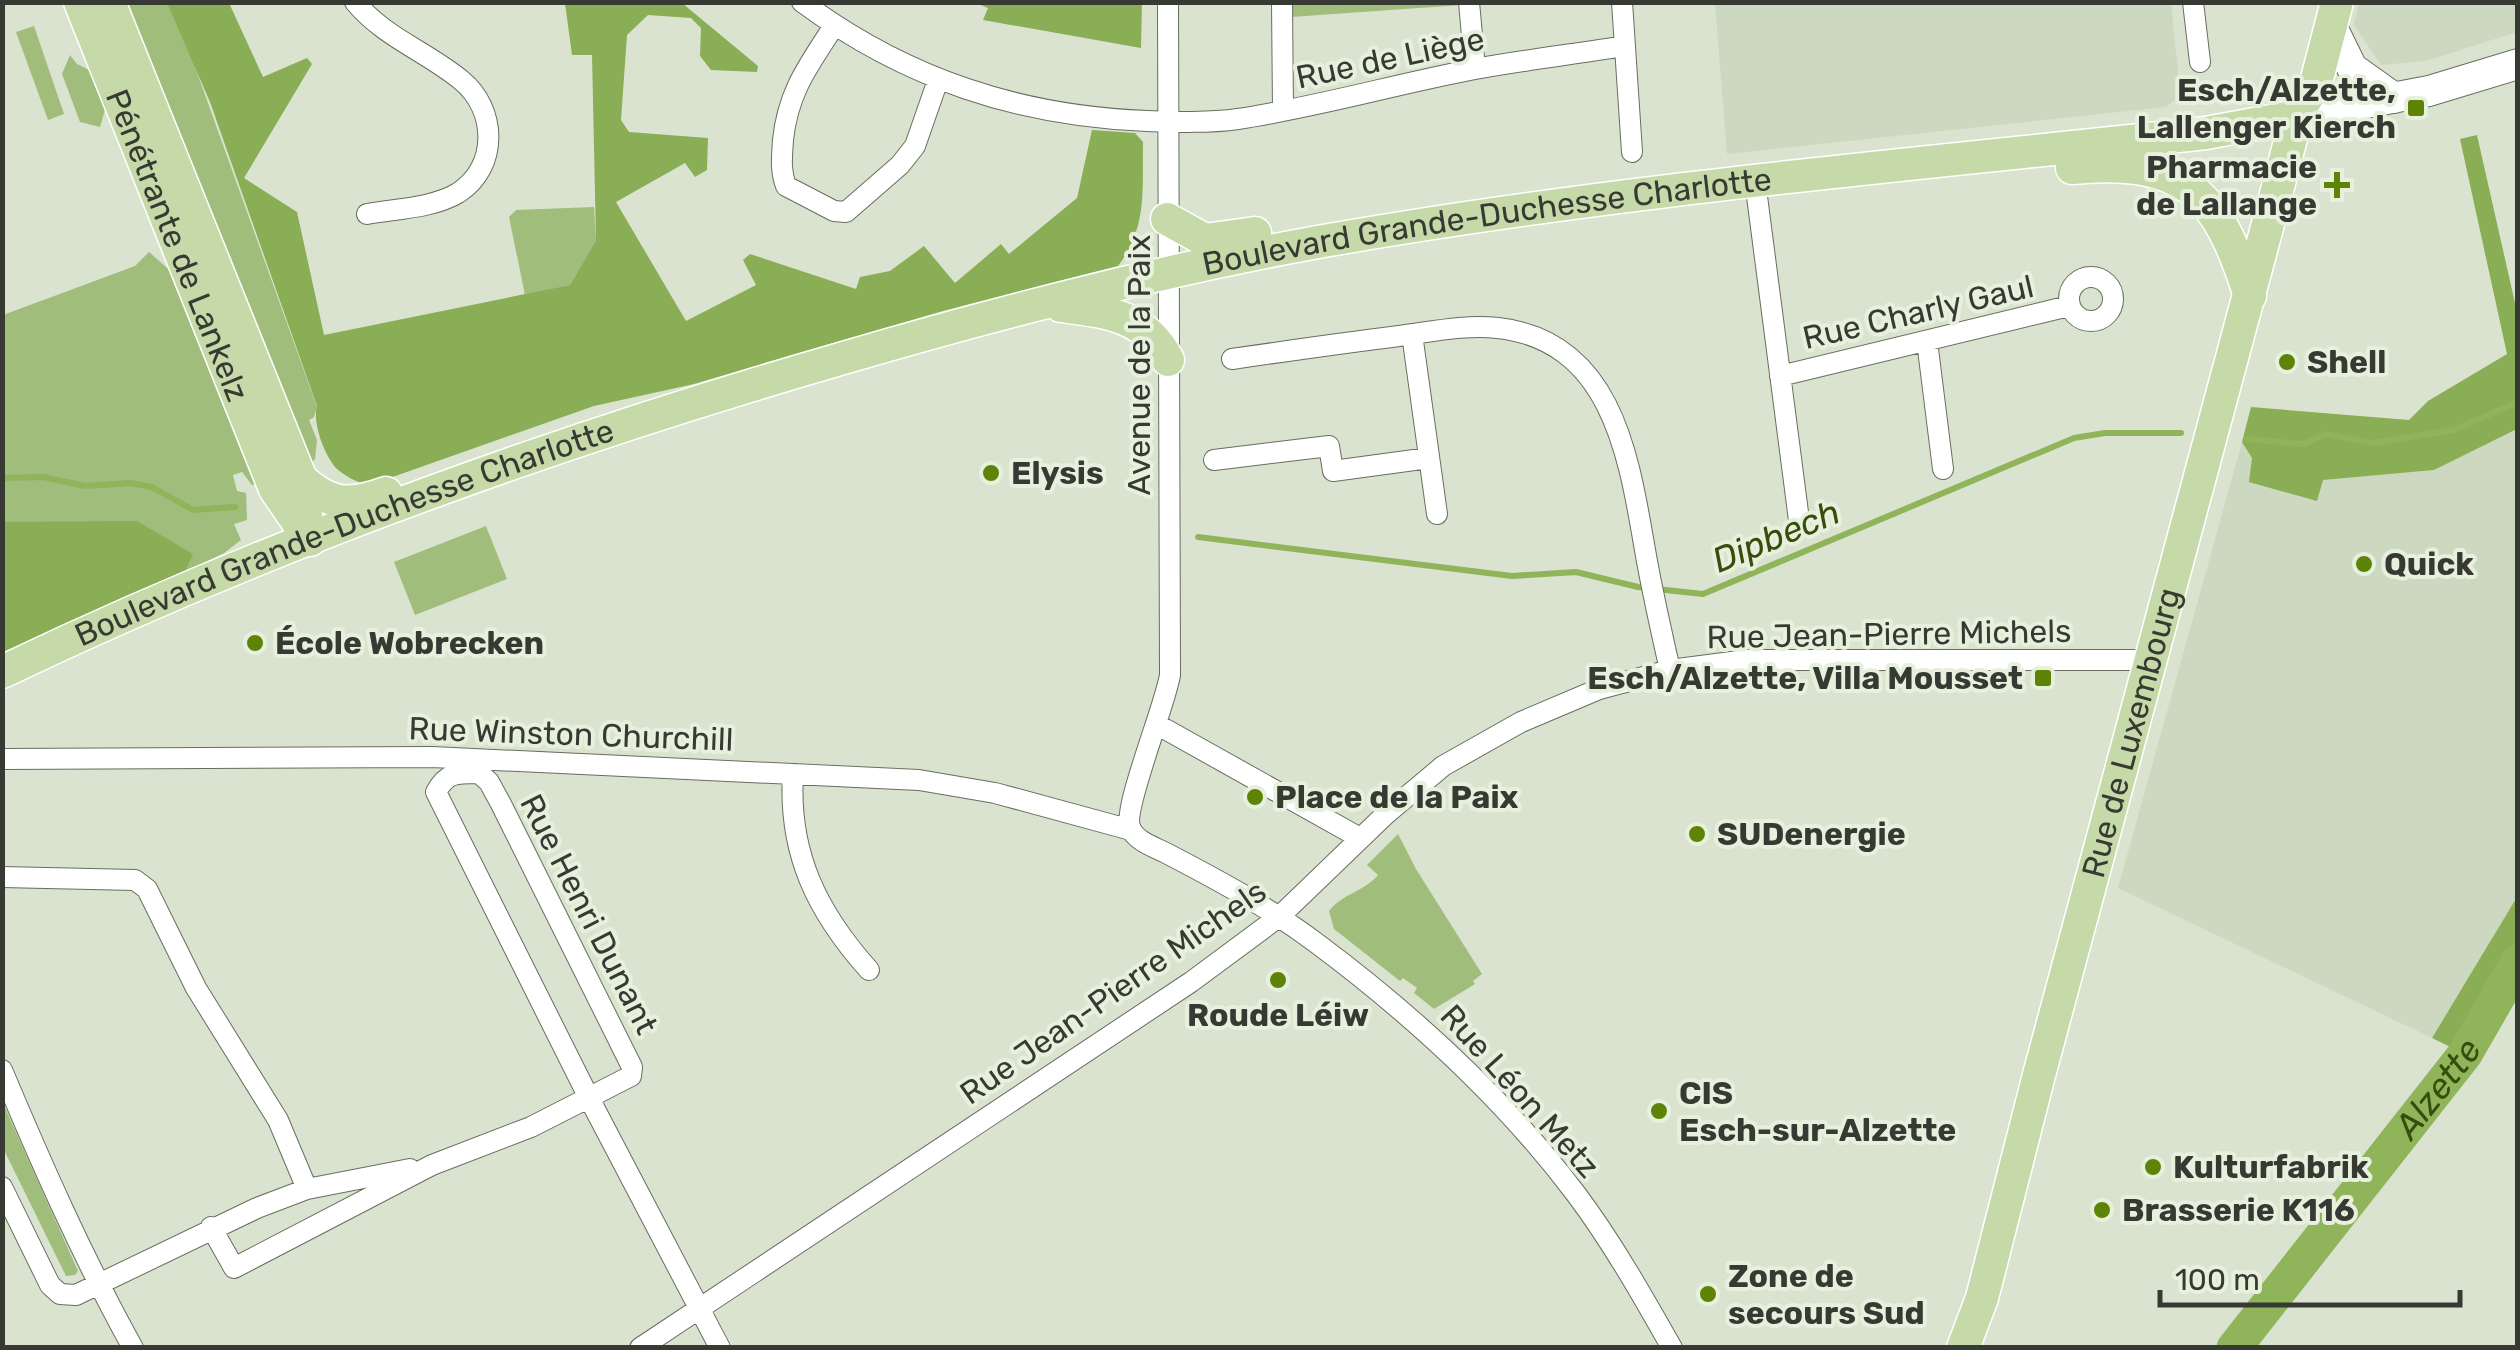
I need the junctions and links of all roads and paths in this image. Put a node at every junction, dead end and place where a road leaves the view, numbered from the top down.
1 (80, 2) edge
2 (110, 2) edge
3 (354, 2) edge
4 (802, 2) edge
5 (1168, 2) edge
6 (1282, 2) edge
7 (1470, 2) edge
8 (1622, 2) edge
9 (2194, 2) edge
10 (2328, 10) edge
11 (834, 26) junction
12 (1625, 46) junction
13 (2200, 62) dead end
14 (2518, 64) edge
15 (1475, 69) junction
16 (938, 80) junction
17 (2394, 98) junction
18 (1284, 110) junction
19 (2297, 116) junction
20 (1168, 122) junction
21 (1632, 152) dead end
22 (1853, 172) junction
23 (1756, 182) junction
24 (1536, 207) junction
25 (367, 214) dead end
26 (1168, 219) junction
27 (1168, 272) junction
28 (2250, 296) junction
29 (1042, 304) junction
30 (2069, 306) dead end
31 (1412, 334) junction
32 (1927, 340) junction
33 (1232, 359) dead end
34 (1168, 360) junction
35 (1780, 376) junction
36 (691, 403) junction
37 (1429, 458) junction
38 (1214, 460) dead end
39 (1943, 470) dead end
40 (288, 484) junction
41 (1436, 514) dead end
42 (1799, 520) dead end
43 (310, 540) junction
44 (262, 559) junction
45 (2150, 660) junction
46 (1670, 670) junction
47 (2, 672) edge
48 (1158, 725) junction
49 (2, 759) edge
50 (794, 774) junction
51 (1130, 830) junction
52 (1360, 838) junction
53 (2, 877) edge
54 (1280, 916) junction
55 (869, 970) dead end
56 (2, 1070) edge
57 (589, 1098) junction
58 (432, 1165) junction
59 (2, 1187) edge
60 (306, 1189) junction
61 (8, 1210) edge
62 (212, 1227) junction
63 (98, 1285) junction
64 (699, 1307) junction
65 (133, 1348) edge
66 (640, 1348) edge
67 (720, 1348) edge
68 (1672, 1348) edge
69 (1963, 1348) edge

1 - 40 main road, Pénétrante de Lankelz
2 - 40 main road, Pénétrante de Lankelz
3 - 25 street
4 - 11 street
5 - 20 street, Avenue de la Paix
6 - 18 street
7 - 15 street
8 - 12 street
9 - 13 street
10 - 17 main road
10 - 19 main road, Rue de Luxembourg
11 - 16 street
11 - 16 street
12 - 15 street, Rue de Liège
12 - 21 street
14 - 17 main road
15 - 18 street, Rue de Liège
16 - 20 street, Rue de Liège
17 - 19 main road
18 - 20 street, Rue de Liège
19 - 22 main road, Boulevard Grande-Duchesse Charlotte
19 - 28 main road, Rue de Luxembourg
20 - 26 street, Avenue de la Paix
22 - 23 main road, Boulevard Grande-Duchesse Charlotte
22 - 28 main road
23 - 24 main road, Boulevard Grande-Duchesse Charlotte
23 - 35 street
24 - 26 main road
24 - 27 main road, Boulevard Grande-Duchesse Charlotte
26 - 27 street, Avenue de la Paix
27 - 29 main road, Boulevard Grande-Duchesse Charlotte
27 - 34 street, Avenue de la Paix
28 - 45 main road, Rue de Luxembourg
29 - 34 main road
29 - 36 main road, Boulevard Grande-Duchesse Charlotte
30 - 32 street, Rue Charly Gaul
31 - 33 street
31 - 37 street
31 - 46 street
32 - 35 street, Rue Charly Gaul
32 - 39 street
34 - 48 street, Avenue de la Paix
35 - 42 street
36 - 40 main road, Boulevard Grande-Duchesse Charlotte
36 - 43 main road, Boulevard Grande-Duchesse Charlotte
37 - 38 street
37 - 41 street
40 - 43 main road, Pénétrante de Lankelz
40 - 44 main road, Pénétrante de Lankelz
43 - 44 main road, Boulevard Grande-Duchesse Charlotte
44 - 47 main road, Boulevard Grande-Duchesse Charlotte
45 - 46 street, Rue Jean-Pierre Michels
45 - 69 main road, Rue de Luxembourg
46 - 52 street, Rue Jean-Pierre Michels
48 - 51 street
48 - 52 street
49 - 50 street, Rue Winston Churchill
50 - 51 street, Rue Winston Churchill
50 - 55 street
51 - 54 street
52 - 54 street, Rue Jean-Pierre Michels
53 - 60 street
54 - 64 street, Rue Jean-Pierre Michels
54 - 68 street, Rue Léon Metz
56 - 63 street
57 - 57 street, Rue Henri Dunant
57 - 58 street
57 - 64 street, Rue Henri Dunant
58 - 60 street
58 - 62 street
59 - 61 street
60 - 62 street
61 - 63 street
62 - 63 street
63 - 65 street
64 - 66 street, Rue Jean-Pierre Michels
64 - 67 street, Rue Henri Dunant

